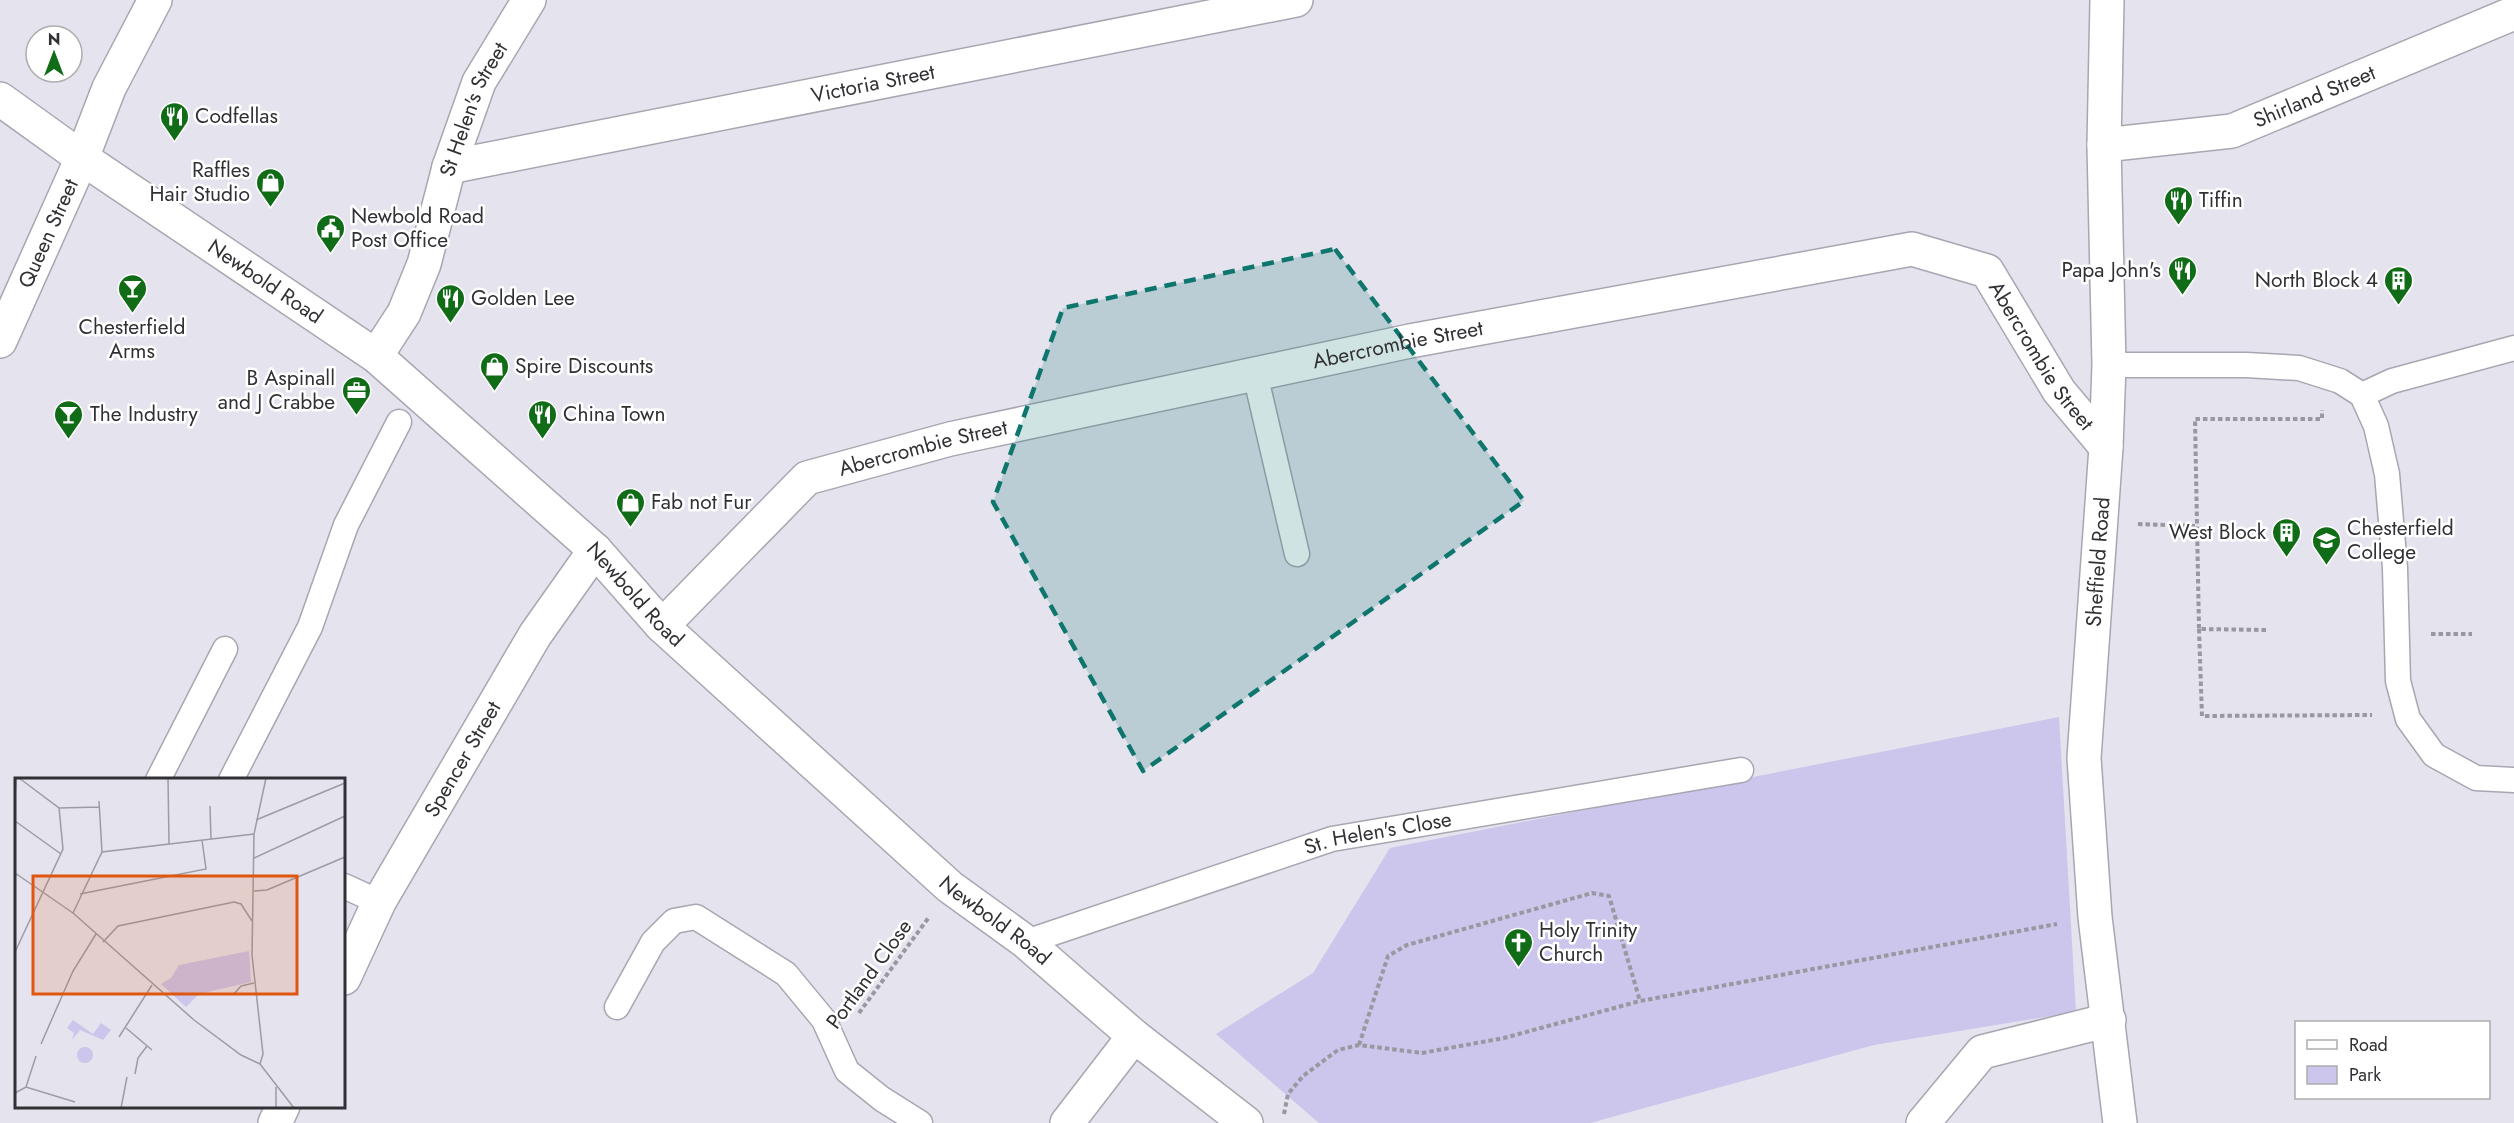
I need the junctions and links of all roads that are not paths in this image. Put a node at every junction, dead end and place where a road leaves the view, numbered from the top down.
1 (155, 0) edge
2 (529, 0) edge
3 (1296, 0) edge
4 (2107, 0) edge
5 (2514, 13) edge
6 (0, 99) edge
7 (2104, 145) junction
8 (82, 159) junction
9 (449, 167) junction
10 (0, 341) edge
11 (2514, 348) edge
12 (376, 356) junction
13 (2109, 365) junction
14 (1255, 374) junction
15 (2362, 396) junction
16 (399, 422) dead end
17 (2106, 447) junction
18 (595, 550) junction
19 (1297, 554) dead end
20 (663, 626) junction
21 (225, 649) dead end
22 (1741, 770) dead end
23 (159, 778) edge
24 (232, 778) edge
25 (2514, 780) edge
26 (345, 886) edge
27 (379, 902) junction
28 (1026, 942) junction
29 (345, 976) edge
30 (618, 1007) dead end
31 (2109, 1020) junction
32 (1134, 1036) junction
33 (282, 1108) edge
34 (275, 1123) edge
35 (920, 1123) edge
36 (1067, 1123) edge
37 (1246, 1123) edge
38 (1923, 1123) edge
39 (2120, 1123) edge

1 - 8 street, Queen Street
2 - 9 street, St Helen's Street
3 - 9 street, Victoria Street
4 - 7 street, Sheffield Road
5 - 7 street, Shirland Street
6 - 8 street, Newbold Road
7 - 13 street, Sheffield Road
8 - 10 street, Queen Street
8 - 12 street, Newbold Road
9 - 12 street, St Helen's Street
11 - 15 lane
12 - 18 street, Newbold Road
13 - 15 lane
13 - 17 street, Sheffield Road
14 - 17 street, Abercrombie Street
14 - 19 lane
14 - 20 street, Abercrombie Street
15 - 25 lane
16 - 24 lane
17 - 31 street, Sheffield Road
18 - 20 street, Newbold Road
18 - 27 street, Spencer Street
20 - 28 street, Newbold Road
21 - 23 lane
22 - 28 lane, St. Helen's Close
26 - 27 lane
27 - 29 street, Spencer Street
28 - 32 street, Newbold Road
30 - 35 lane
31 - 38 street
31 - 39 street, Sheffield Road
32 - 36 street
32 - 37 street, Newbold Road
33 - 34 street

